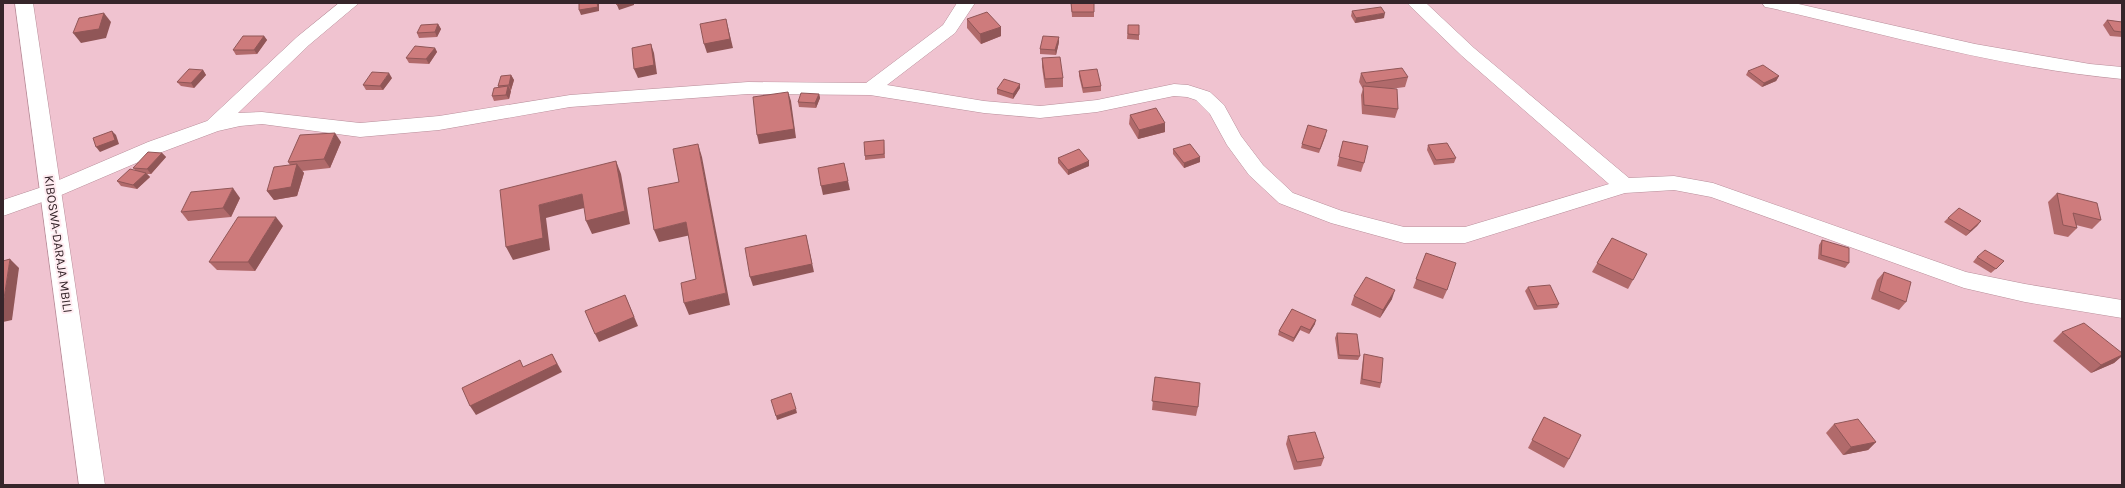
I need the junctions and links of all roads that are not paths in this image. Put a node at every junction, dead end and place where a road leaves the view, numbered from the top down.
1 (24, 3) edge
2 (350, 3) edge
3 (966, 3) edge
4 (1416, 3) edge
5 (1771, 3) edge
6 (2122, 74) edge
7 (870, 89) junction
8 (213, 126) junction
9 (1625, 186) junction
10 (52, 191) junction
11 (3, 208) edge
12 (2122, 309) edge
13 (92, 485) edge

1 - 10 main road, KIBOSWA-DARAJA MBILI
2 - 8 street
3 - 7 street
4 - 9 street
5 - 6 street
7 - 8 street
7 - 9 street
8 - 10 street
9 - 12 street
10 - 11 street
10 - 13 main road, KIBOSWA-DARAJA MBILI

